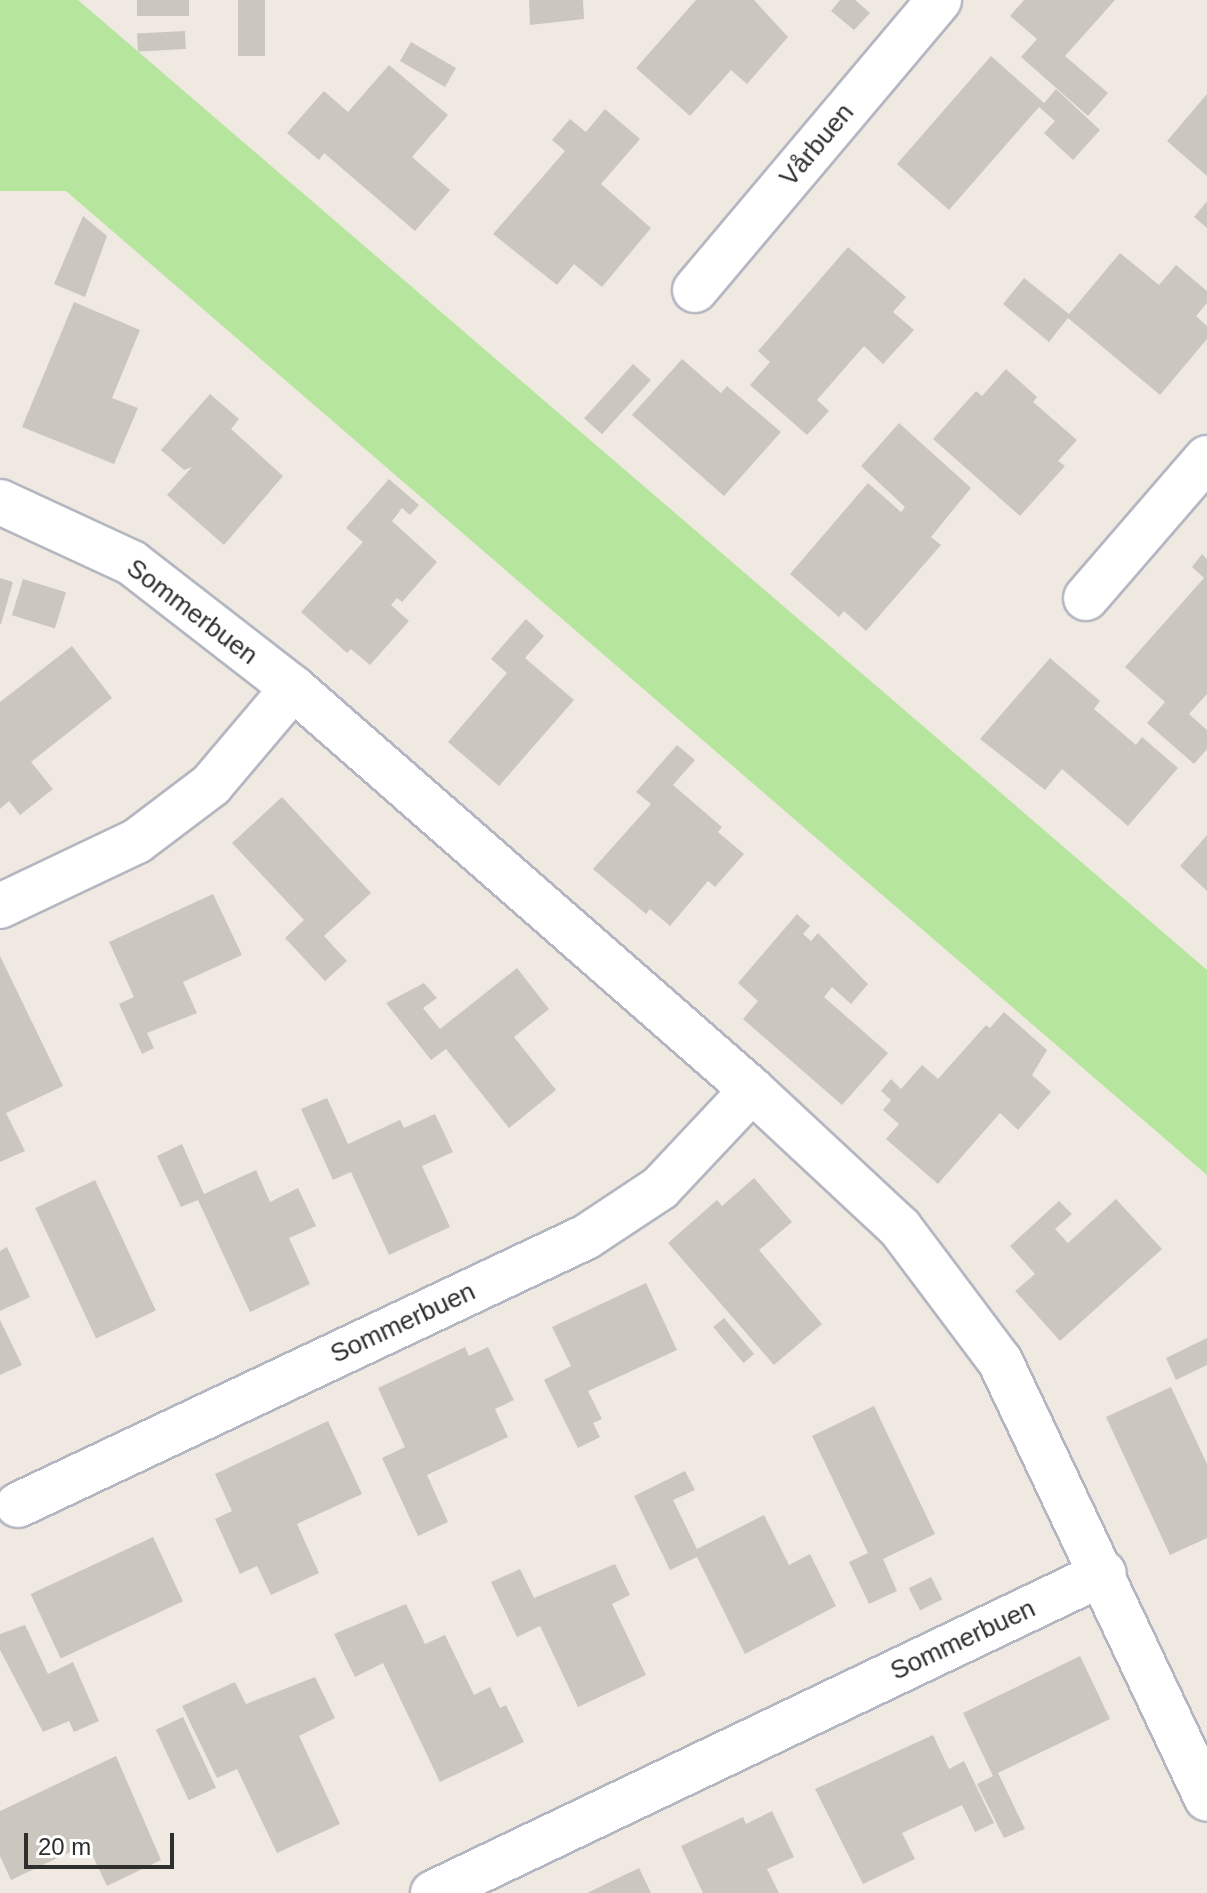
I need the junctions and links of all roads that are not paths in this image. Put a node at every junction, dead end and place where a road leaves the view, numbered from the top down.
1 (939, 0) edge
2 (695, 290) dead end
3 (1207, 458) edge
4 (0, 502) edge
5 (1086, 598) dead end
6 (293, 688) junction
7 (0, 906) edge
8 (752, 1090) junction
9 (18, 1505) dead end
10 (1104, 1573) junction
11 (1207, 1798) edge
12 (433, 1893) edge

1 - 2 street, Vårbuen
3 - 5 street
4 - 6 street, Sommerbuen
6 - 7 street
6 - 8 street, Sommerbuen
8 - 9 street, Sommerbuen
8 - 10 street, Sommerbuen
10 - 11 street, Sommerbuen
10 - 12 street, Sommerbuen

